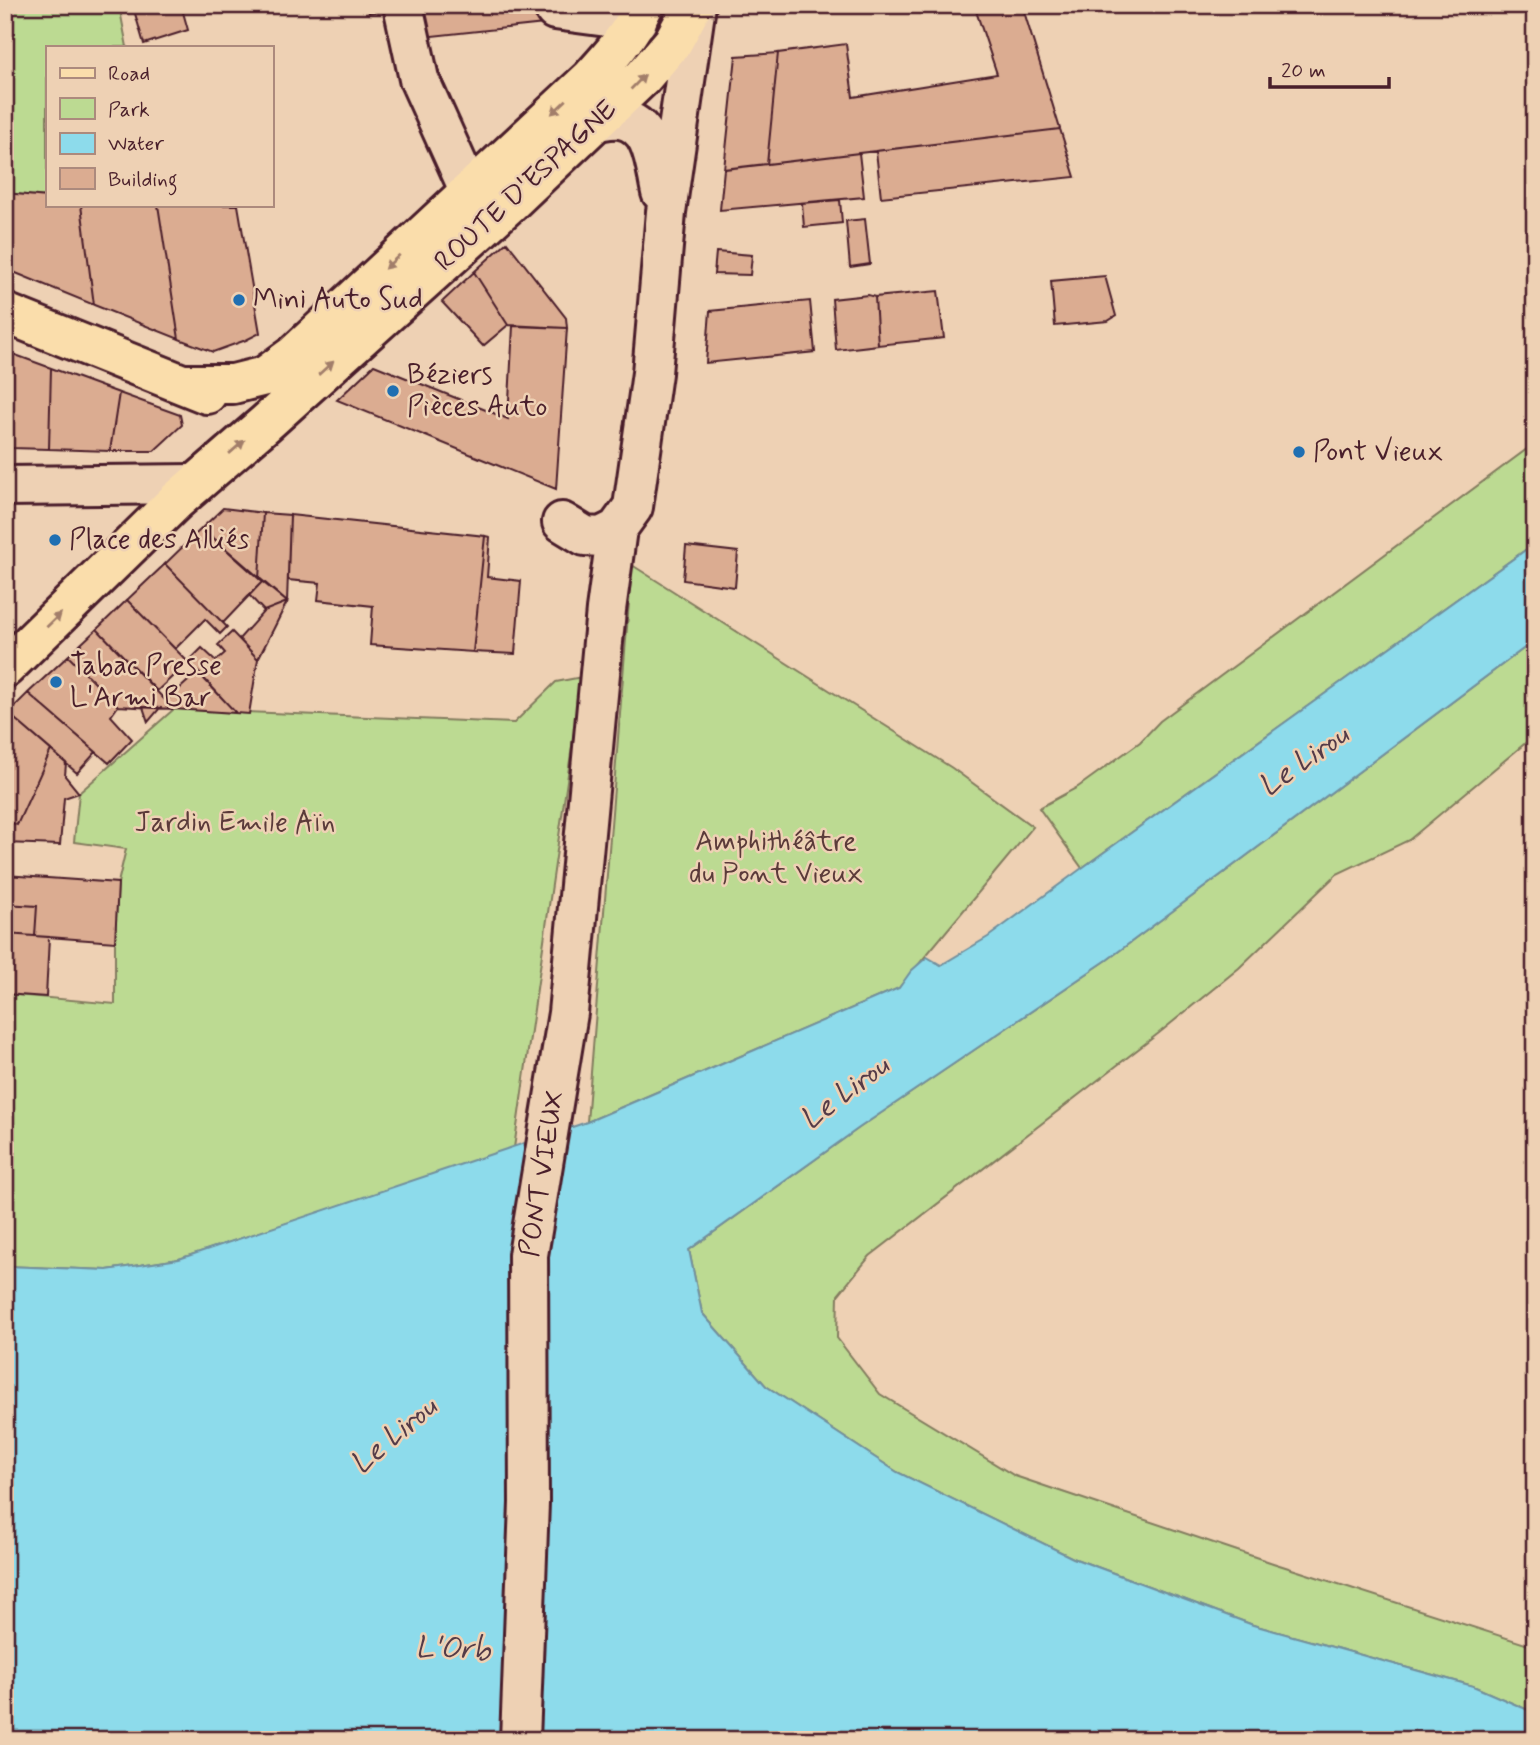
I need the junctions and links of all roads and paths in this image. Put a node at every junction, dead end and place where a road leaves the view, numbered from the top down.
1 (403, 5) edge
2 (555, 5) edge
3 (695, 5) edge
4 (641, 13) edge
5 (597, 121) junction
6 (469, 190) junction
7 (666, 212) junction
8 (5, 313) edge
9 (184, 384) junction
10 (276, 414) junction
11 (195, 484) junction
12 (5, 486) edge
13 (562, 522) dead end
14 (617, 529) junction
15 (5, 668) edge
16 (520, 1740) edge

1 - 6 street
2 - 4 street
5 -> 3 main road, ROUTE D'ESPAGNE
3 - 7 street
4 -> 6 main road, ROUTE D'ESPAGNE
5 - 7 street
10 -> 5 main road, ROUTE D'ESPAGNE
6 -> 9 main road, ROUTE D'ESPAGNE
7 - 14 street
8 - 9 main road
9 - 10 main road
11 -> 10 main road, ROUTE D'ESPAGNE
11 - 12 street
15 -> 11 main road, ROUTE D'ESPAGNE
13 - 14 street
14 - 16 street, PONT VIEUX

